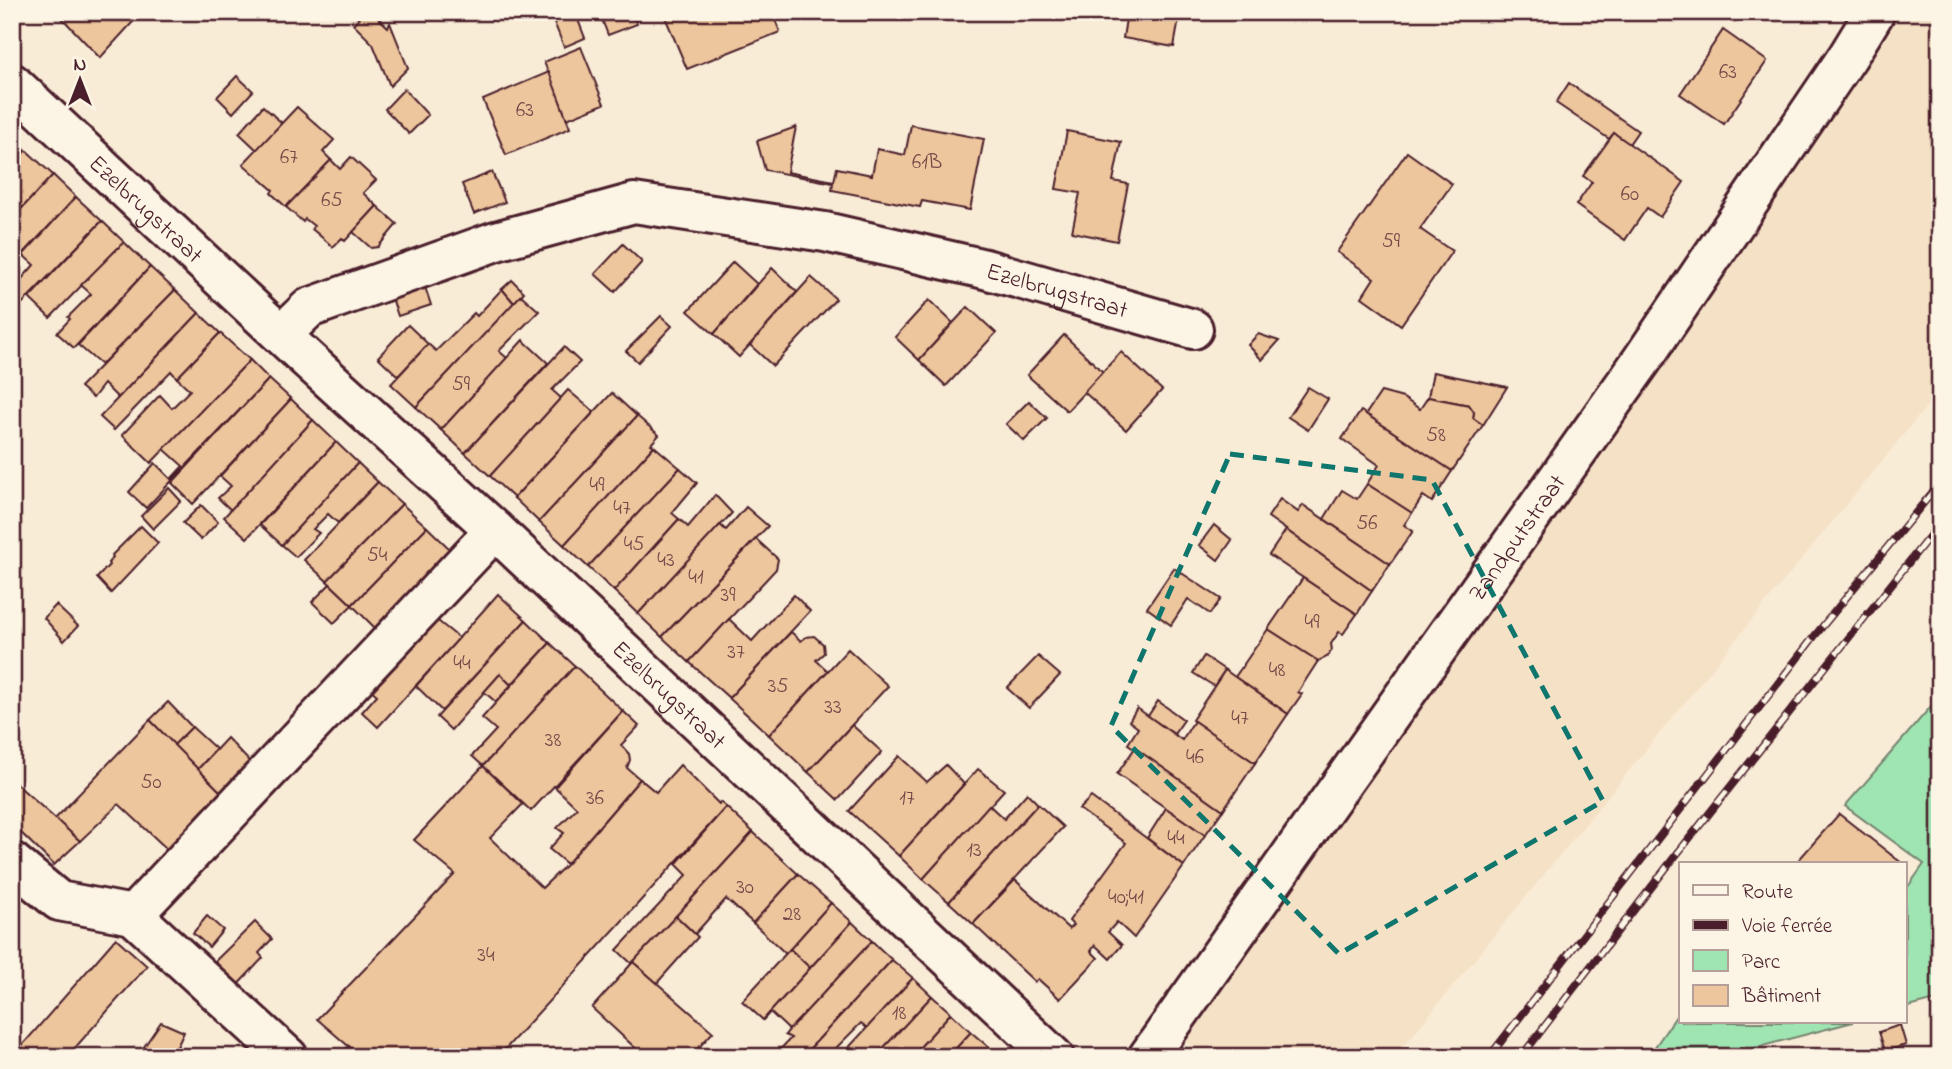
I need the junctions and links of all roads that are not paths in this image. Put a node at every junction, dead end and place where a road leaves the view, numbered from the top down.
1 (1875, 12) edge
2 (12, 83) edge
3 (1193, 329) dead end
4 (282, 334) junction
5 (495, 530) junction
6 (12, 862) edge
7 (133, 915) junction
8 (288, 1057) edge
9 (1054, 1057) edge
10 (1148, 1057) edge

1 - 10 street, Zandputstraat
2 - 4 street, Ezelbrugstraat
3 - 4 street, Ezelbrugstraat
4 - 5 street, Ezelbrugstraat
5 - 7 street
5 - 9 street, Ezelbrugstraat
6 - 7 street
7 - 8 street

